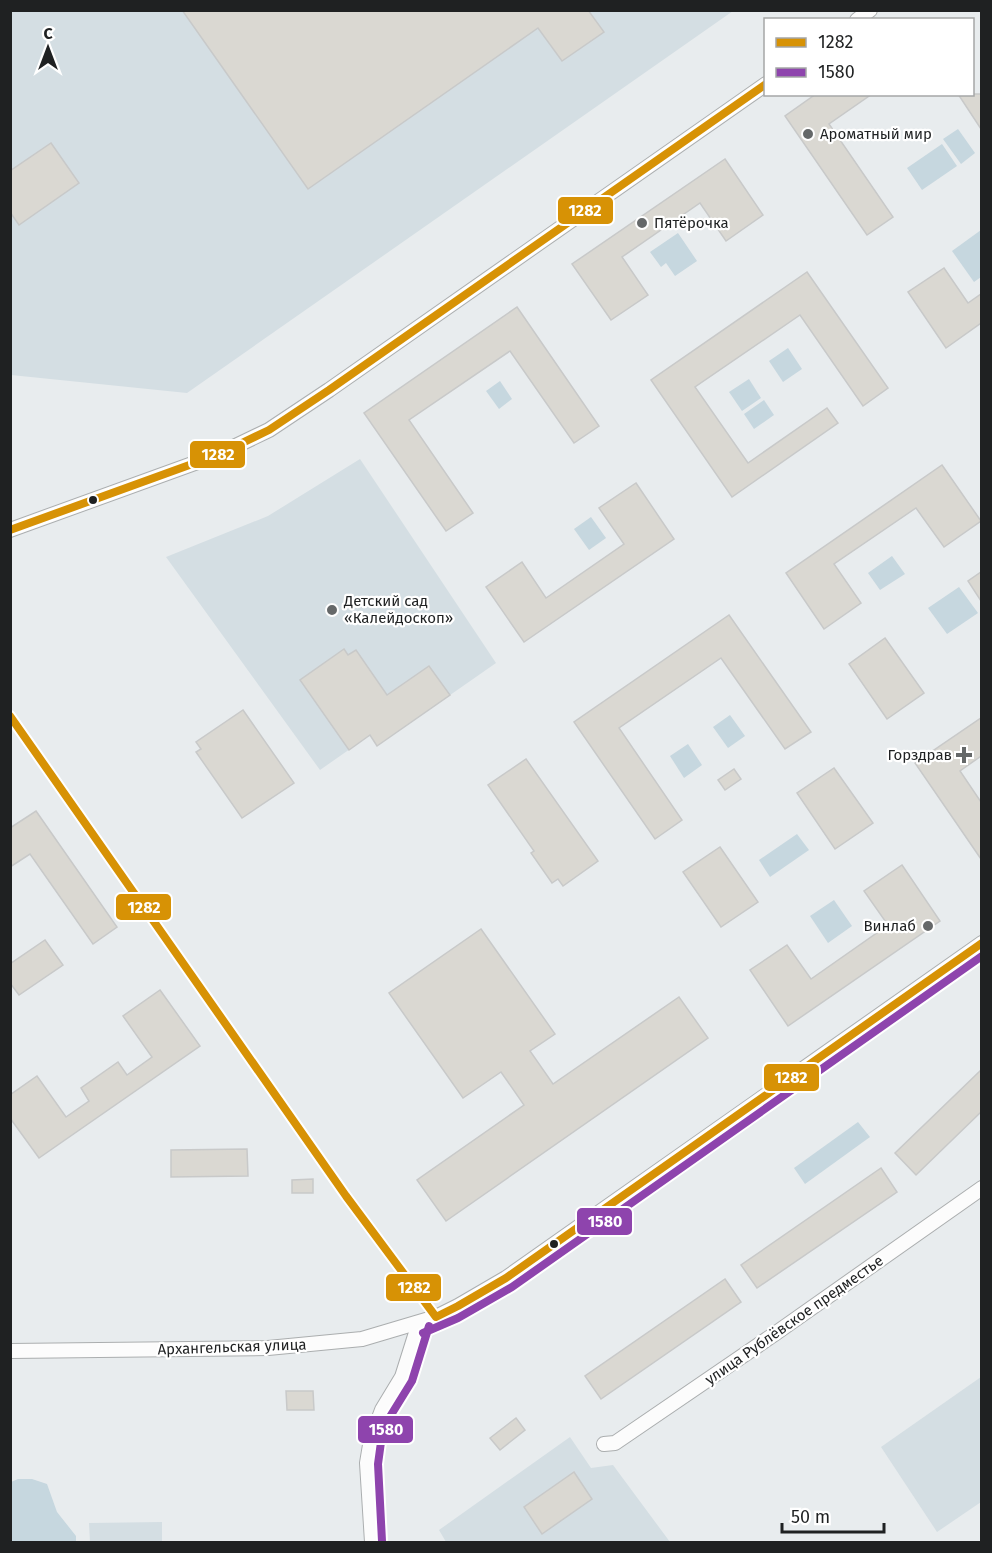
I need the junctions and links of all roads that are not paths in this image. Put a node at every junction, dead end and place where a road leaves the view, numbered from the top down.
1 (764, 85) edge
2 (10, 530) edge
3 (981, 943) edge
4 (981, 1188) edge
5 (419, 1323) junction
6 (10, 1351) edge
7 (604, 1444) dead end
8 (372, 1542) edge

1 - 2 street
3 - 5 street, Архангельская улица
4 - 7 street, улица Рублёвское предместье
5 - 6 street, Архангельская улица
5 - 8 street

